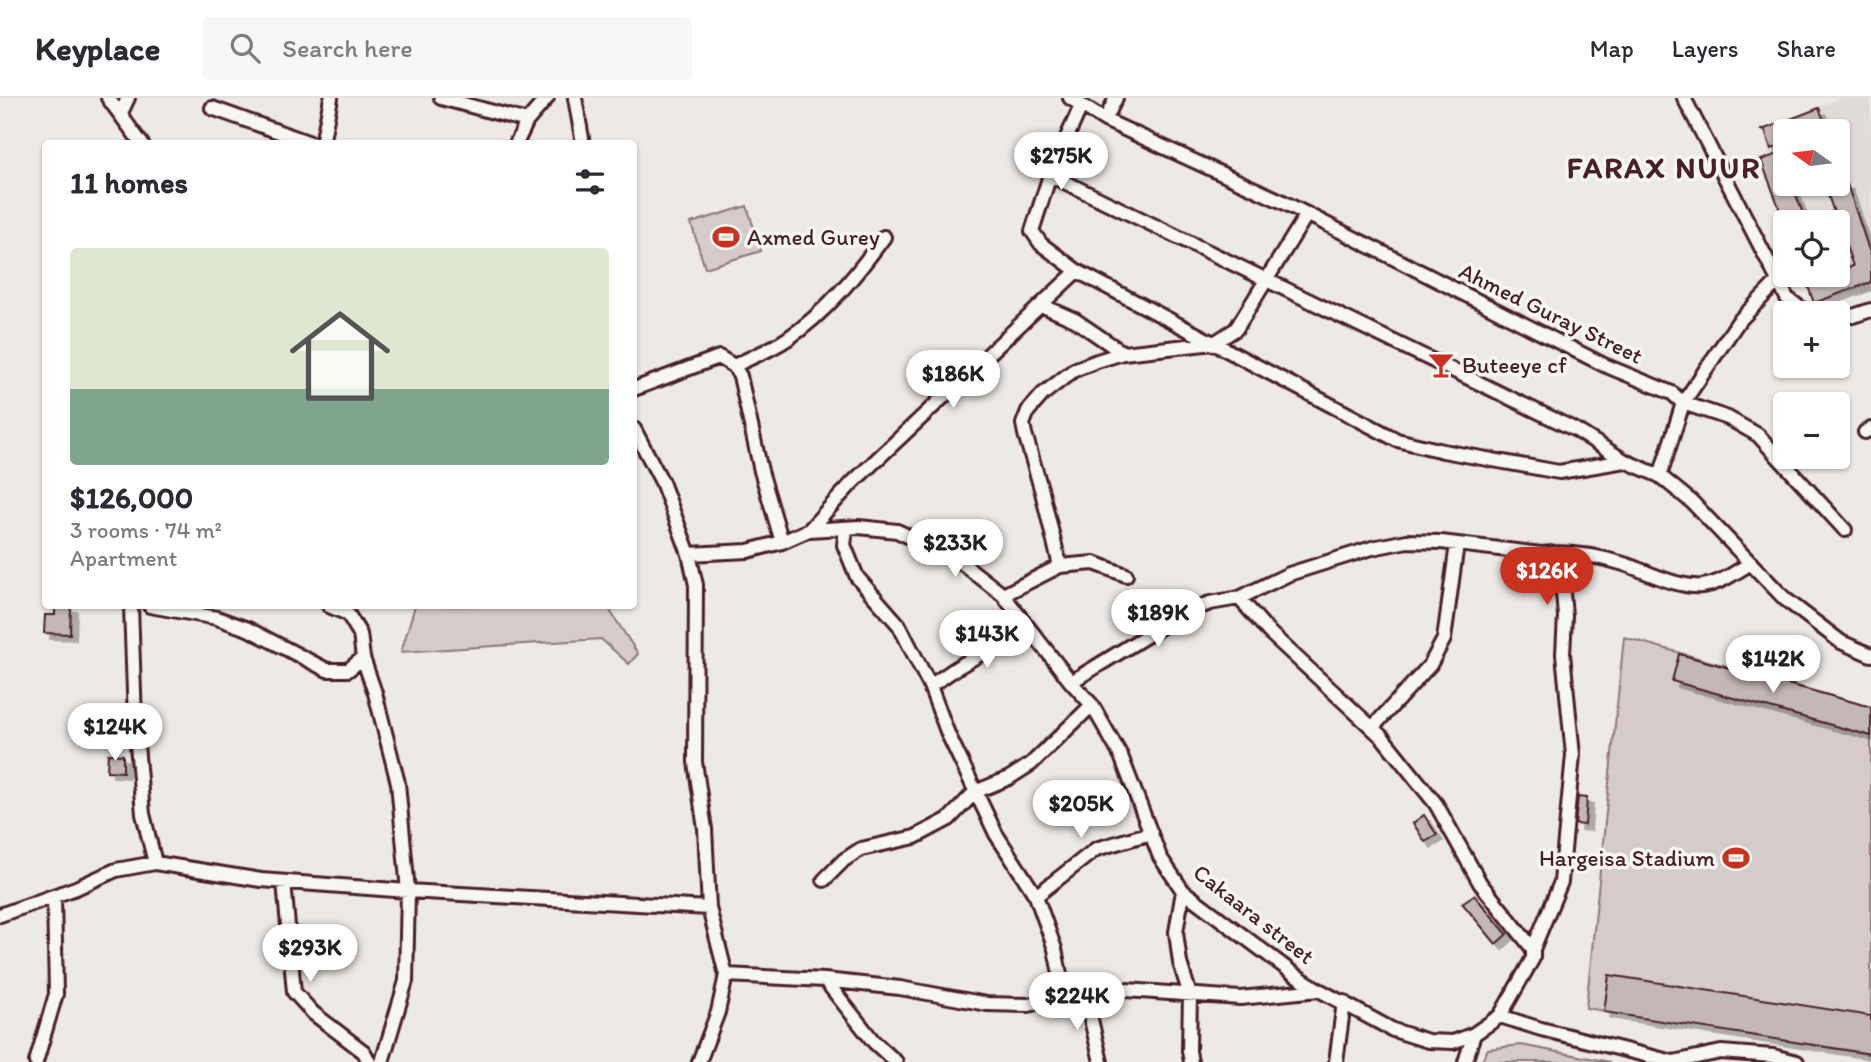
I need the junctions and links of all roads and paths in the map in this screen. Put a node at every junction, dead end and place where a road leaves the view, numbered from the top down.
1 (108, 98) edge
2 (128, 98) edge
3 (331, 98) edge
4 (441, 98) edge
5 (547, 98) edge
6 (575, 98) edge
7 (1116, 98) edge
8 (1684, 98) edge
9 (1076, 102) edge
10 (212, 108) dead end
11 (121, 113) junction
12 (1105, 120) junction
13 (527, 121) junction
14 (139, 140) edge
15 (302, 140) edge
16 (323, 140) edge
17 (518, 140) edge
18 (582, 140) edge
19 (1050, 175) junction
20 (1307, 214) junction
21 (884, 237) dead end
22 (1077, 271) junction
23 (1773, 271) edge
24 (1267, 279) junction
25 (1773, 286) edge
26 (1041, 305) junction
27 (1871, 310) edge
28 (1850, 316) edge
29 (1214, 343) junction
30 (1123, 353) junction
31 (734, 366) junction
32 (637, 388) edge
33 (1683, 403) junction
34 (637, 435) edge
35 (1625, 461) junction
36 (1660, 476) junction
37 (846, 528) junction
38 (809, 530) junction
39 (1845, 530) dead end
40 (782, 542) junction
41 (1457, 544) junction
42 (1555, 553) junction
43 (689, 554) junction
44 (1751, 563) junction
45 (1060, 566) junction
46 (1126, 575) dead end
47 (1003, 595) junction
48 (1239, 598) junction
49 (131, 609) edge
50 (167, 609) edge
51 (336, 609) edge
52 (356, 609) edge
53 (348, 614) junction
54 (1027, 626) junction
55 (1871, 655) edge
56 (363, 658) junction
57 (1070, 682) junction
58 (930, 686) junction
59 (1092, 705) junction
60 (1372, 728) junction
61 (975, 792) junction
62 (1151, 833) junction
63 (155, 863) junction
64 (824, 880) dead end
65 (284, 882) junction
66 (408, 891) junction
67 (1183, 891) junction
68 (54, 896) junction
69 (1036, 896) junction
70 (709, 908) junction
71 (0, 915) edge
72 (1533, 950) junction
73 (726, 975) junction
74 (825, 980) junction
75 (1319, 989) junction
76 (1065, 994) junction
77 (1085, 994) junction
78 (1190, 995) junction
79 (1343, 1002) junction
80 (1500, 1016) junction
81 (1474, 1034) junction
82 (1639, 1058) edge
83 (36, 1062) edge
84 (369, 1062) edge
85 (382, 1062) edge
86 (699, 1062) edge
87 (896, 1062) edge
88 (1101, 1062) edge
89 (1191, 1062) edge
90 (1336, 1062) edge
91 (1465, 1062) edge
92 (1673, 1062) edge
93 (1797, 1062) edge

1 - 11 street
2 - 11 street
3 - 16 street
4 - 13 street
5 - 13 street
6 - 18 street
7 - 12 street
8 - 23 street
9 - 12 street, Ahmed Guray Street
9 - 19 street
10 - 15 street
11 - 14 street
12 - 20 street, Ahmed Guray Street
13 - 17 street
19 - 22 street
19 - 24 street
20 - 24 street
20 - 33 street, Ahmed Guray Street
21 - 31 street
22 - 26 street
22 - 29 street
24 - 29 street
24 - 35 street
25 - 33 street
26 - 30 street
26 - 38 street
27 - 28 street
29 - 30 street
29 - 35 street
30 - 45 street
31 - 32 street
31 - 40 street
33 - 36 street
33 - 39 street, Ahmed Guray Street
34 - 43 street
35 - 36 street
36 - 44 street
37 - 38 street, Cakaara street
37 - 47 street, Cakaara street
37 - 58 street
38 - 40 street
40 - 43 street
41 - 42 street
41 - 48 street
41 - 60 street
42 - 44 street
42 - 72 street
43 - 70 street
44 - 55 street
45 - 46 street
45 - 47 street
47 - 54 street, Cakaara street
48 - 57 street
48 - 60 street
49 - 63 street
50 - 56 street
51 - 53 street
52 - 53 street
53 - 56 street
54 - 57 street, Cakaara street
54 - 58 street
56 - 66 street
57 - 59 street, Cakaara street
58 - 61 street
59 - 61 street
59 - 62 street, Cakaara street
60 - 72 street
61 - 64 street
61 - 69 street
62 - 67 street, Cakaara street
62 - 69 street
63 - 65 street
63 - 68 street
65 - 66 street
65 - 84 street
66 - 70 street
66 - 85 street
67 - 75 street, Cakaara street
67 - 78 street
68 - 71 street
68 - 83 street
69 - 76 street
70 - 73 street
72 - 80 street
73 - 74 street
73 - 86 street
74 - 76 street
74 - 87 street
75 - 78 street
75 - 79 street, Cakaara street
76 - 77 street
77 - 78 street
77 - 88 street
78 - 89 street
79 - 81 street, Cakaara street
79 - 90 street
80 - 81 street
80 - 82 street
81 - 91 street
82 - 92 street
92 - 93 street

